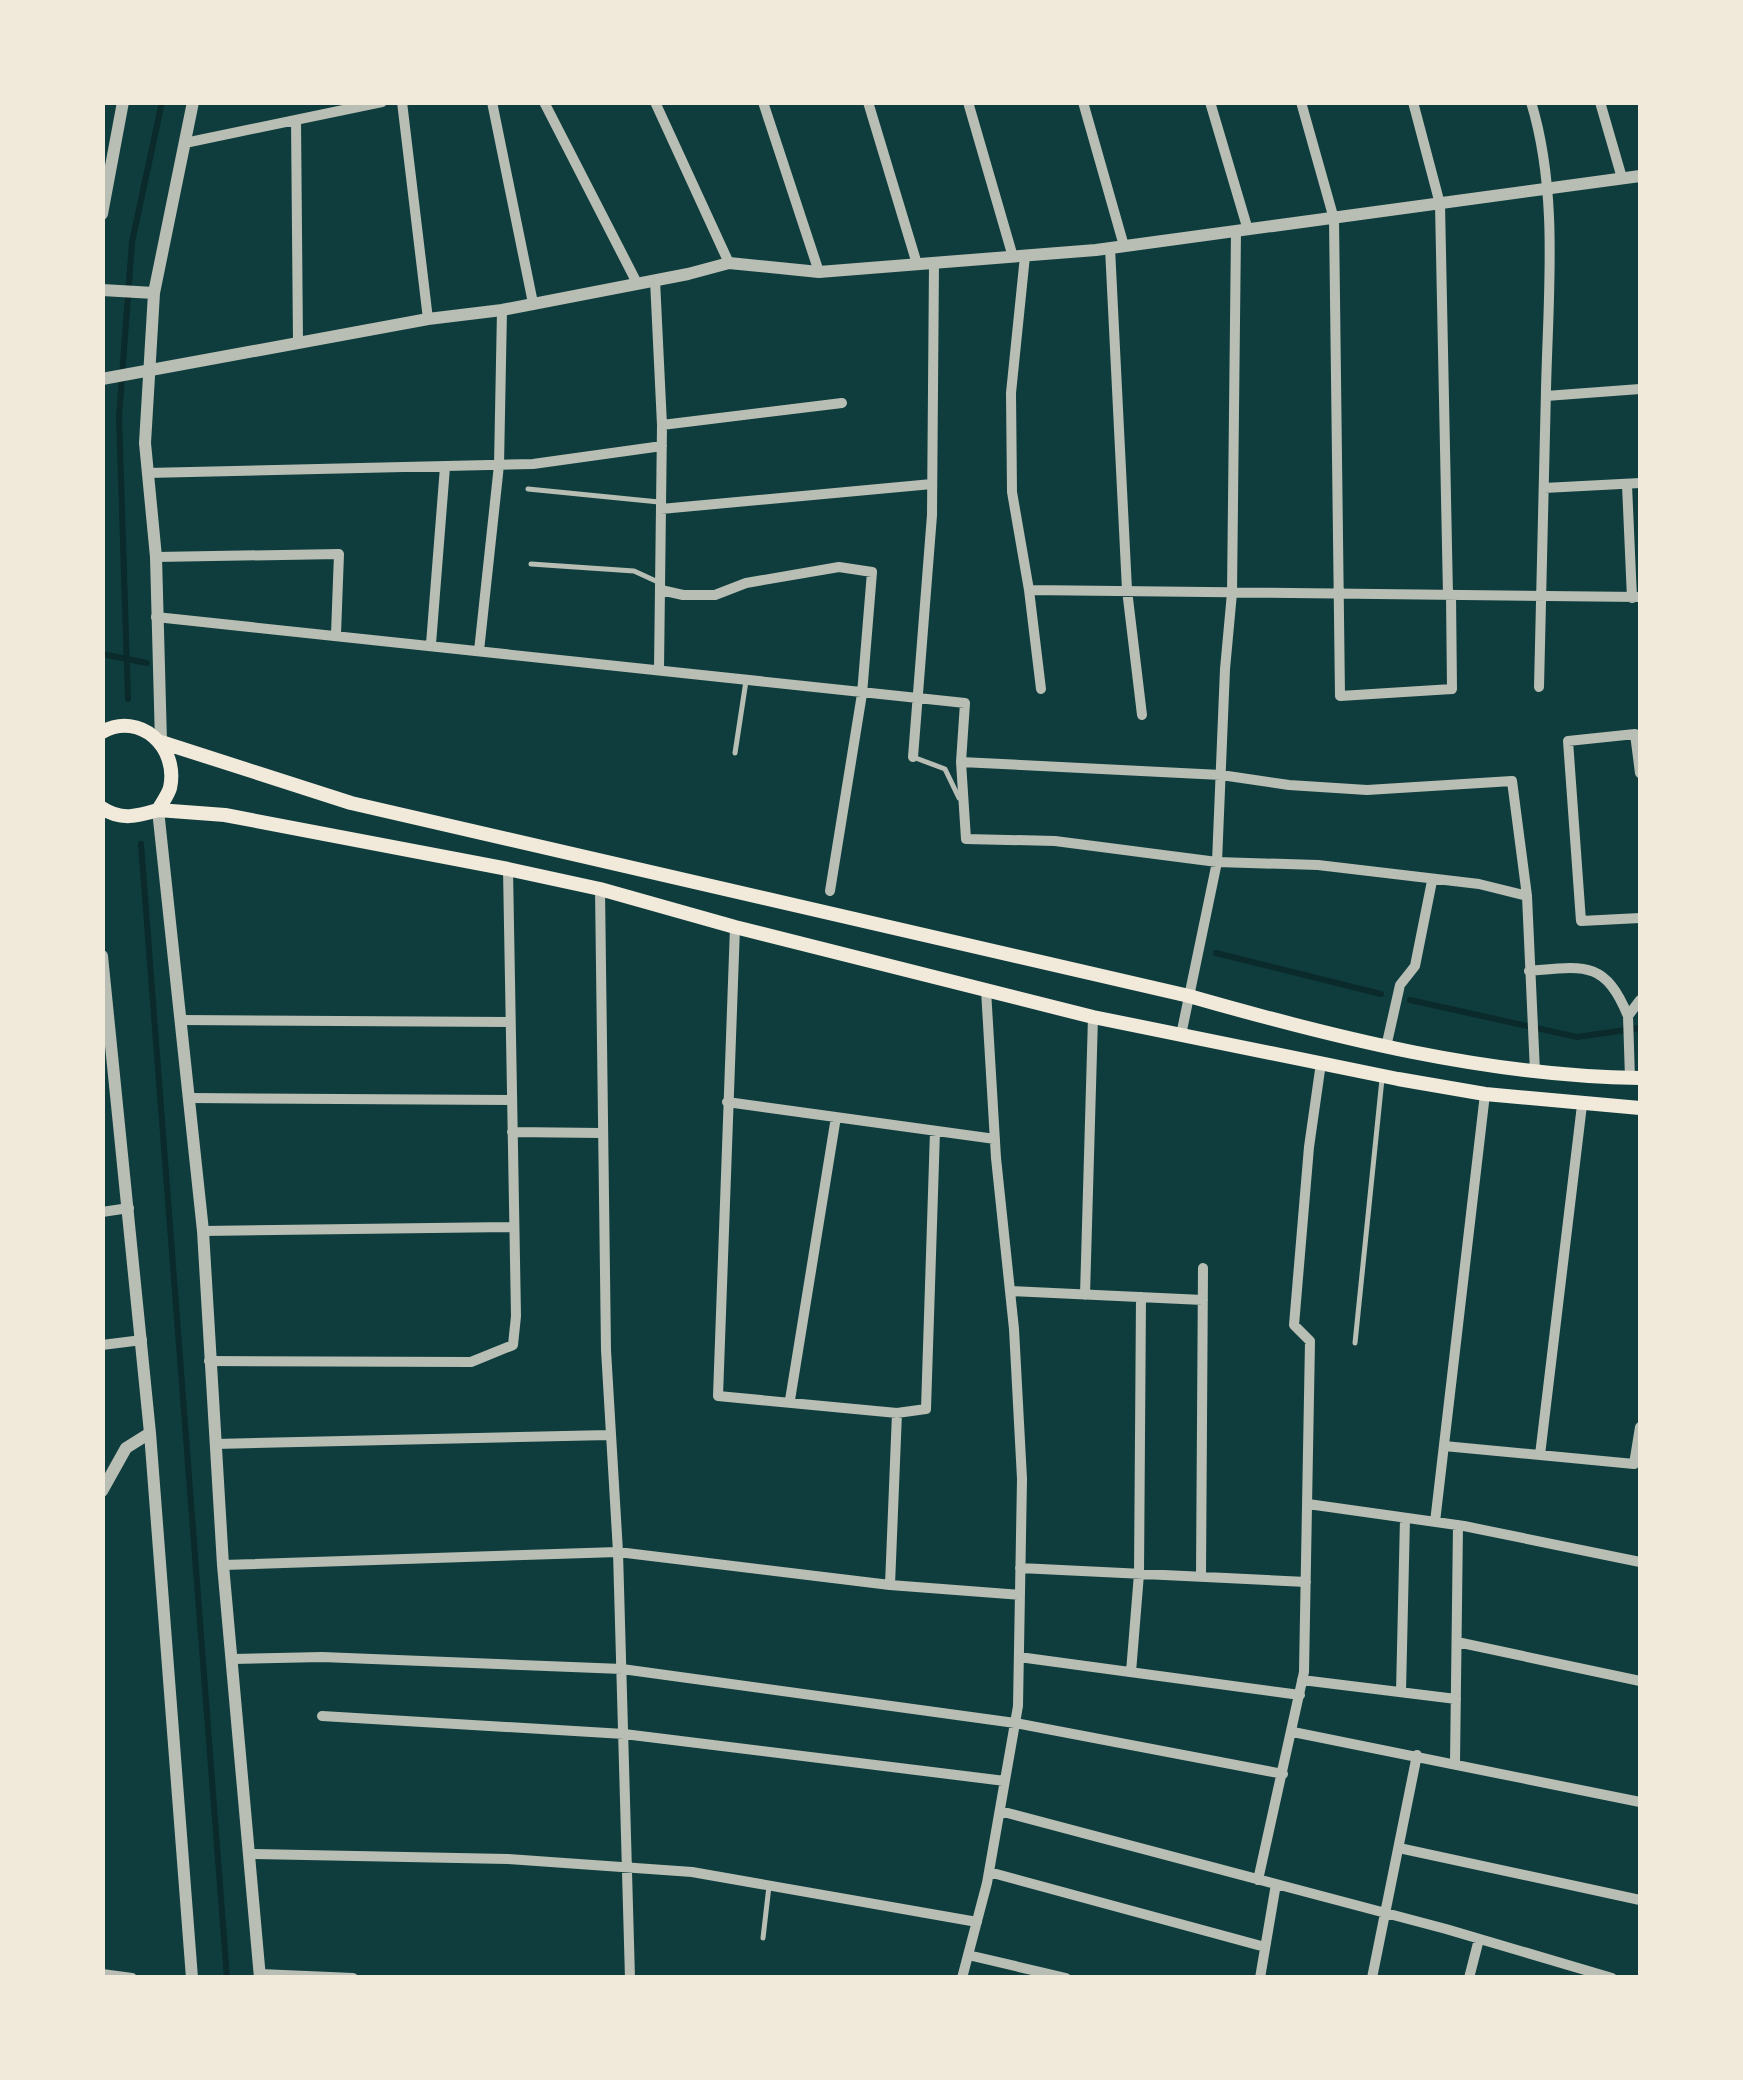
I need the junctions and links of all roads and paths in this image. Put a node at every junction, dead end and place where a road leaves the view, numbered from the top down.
1 (123, 102) edge
2 (193, 102) edge
3 (382, 102) edge
4 (402, 102) edge
5 (492, 102) edge
6 (544, 102) edge
7 (655, 102) edge
8 (763, 102) edge
9 (868, 102) edge
10 (968, 102) edge
11 (1082, 102) edge
12 (1210, 102) edge
13 (1301, 102) edge
14 (1413, 102) edge
15 (1532, 102) edge
16 (1600, 102) edge
17 (296, 120) junction
18 (185, 143) junction
19 (1640, 176) edge
20 (1622, 178) junction
21 (1547, 189) junction
22 (1440, 204) junction
23 (102, 214) edge
24 (1334, 218) junction
25 (1242, 231) junction
26 (1117, 247) junction
27 (1019, 256) junction
28 (729, 263) junction
29 (934, 263) junction
30 (917, 264) junction
31 (819, 272) junction
32 (654, 280) junction
33 (637, 283) junction
34 (102, 290) edge
35 (154, 292) junction
36 (533, 302) junction
37 (502, 310) junction
38 (428, 320) junction
39 (298, 342) junction
40 (151, 370) junction
41 (103, 378) edge
42 (1640, 389) edge
43 (1546, 396) junction
44 (842, 402) dead end
45 (662, 425) junction
46 (662, 446) junction
47 (499, 466) junction
48 (445, 468) junction
49 (146, 473) junction
50 (1640, 483) edge
51 (932, 484) junction
52 (1627, 485) junction
53 (1544, 488) junction
54 (528, 489) dead end
55 (661, 505) junction
56 (156, 556) junction
57 (530, 564) dead end
58 (661, 587) junction
59 (1029, 590) junction
60 (1126, 590) junction
61 (1338, 592) junction
62 (1232, 594) junction
63 (1450, 595) junction
64 (1542, 596) junction
65 (1636, 598) edge
66 (156, 617) junction
67 (336, 634) junction
68 (431, 644) junction
69 (479, 652) junction
70 (659, 669) junction
71 (746, 681) junction
72 (1539, 687) dead end
73 (1040, 689) dead end
74 (862, 694) junction
75 (919, 700) junction
76 (1142, 714) dead end
77 (102, 732) edge
78 (161, 742) junction
79 (735, 752) dead end
80 (913, 757) joint
81 (962, 762) junction
82 (1640, 773) edge
83 (1221, 775) junction
84 (102, 808) edge
85 (964, 809) junction
86 (158, 810) junction
87 (1217, 862) junction
88 (508, 869) junction
89 (1432, 881) junction
90 (600, 889) junction
91 (830, 891) dead end
92 (1527, 896) junction
93 (1640, 918) edge
94 (735, 927) junction
95 (102, 956) edge
96 (1529, 971) junction
97 (986, 990) junction
98 (1190, 996) junction
99 (1640, 1000) edge
100 (1093, 1017) junction
101 (1628, 1018) junction
102 (182, 1020) junction
103 (510, 1022) junction
104 (1182, 1035) junction
105 (1386, 1047) junction
106 (1321, 1063) junction
107 (1535, 1072) junction
108 (1382, 1076) junction
109 (108, 1077) edge
110 (1635, 1078) edge
111 (1484, 1094) junction
112 (190, 1098) junction
113 (512, 1100) junction
114 (727, 1102) junction
115 (1582, 1105) junction
116 (1640, 1108) edge
117 (836, 1117) junction
118 (935, 1131) junction
119 (512, 1132) junction
120 (602, 1133) junction
121 (995, 1139) junction
122 (129, 1208) junction
123 (102, 1212) edge
124 (514, 1227) junction
125 (202, 1231) junction
126 (1204, 1268) dead end
127 (1010, 1291) junction
128 (1085, 1294) junction
129 (1141, 1297) junction
130 (1203, 1300) junction
131 (142, 1340) junction
132 (1355, 1343) dead end
133 (102, 1345) edge
134 (210, 1360) junction
135 (790, 1400) junction
136 (897, 1412) junction
137 (1640, 1427) edge
138 (150, 1433) junction
139 (609, 1435) junction
140 (215, 1444) junction
141 (1444, 1446) junction
142 (1540, 1455) junction
143 (102, 1491) edge
144 (1308, 1504) junction
145 (1405, 1518) junction
146 (1435, 1522) junction
147 (1458, 1525) junction
148 (618, 1552) junction
149 (1640, 1562) edge
150 (223, 1564) junction
151 (1020, 1568) junction
152 (1139, 1574) junction
153 (1200, 1576) junction
154 (1306, 1582) junction
155 (890, 1585) junction
156 (1020, 1595) junction
157 (1456, 1642) junction
158 (1019, 1657) junction
159 (234, 1659) junction
160 (622, 1669) junction
161 (1131, 1672) junction
162 (1302, 1680) junction
163 (1640, 1681) edge
164 (1400, 1692) junction
165 (1300, 1695) junction
166 (1456, 1698) junction
167 (322, 1716) dead end
168 (1015, 1724) junction
169 (1293, 1732) junction
170 (624, 1734) junction
171 (1417, 1755) junction
172 (1455, 1763) junction
173 (1283, 1774) junction
174 (1005, 1781) junction
175 (1640, 1802) edge
176 (1000, 1812) junction
177 (1399, 1848) junction
178 (251, 1854) junction
179 (626, 1868) junction
180 (989, 1872) junction
181 (1258, 1880) junction
182 (1276, 1884) junction
183 (769, 1886) junction
184 (1640, 1900) edge
185 (1386, 1913) junction
186 (977, 1922) junction
187 (763, 1938) dead end
188 (1480, 1939) junction
189 (1265, 1947) junction
190 (968, 1955) junction
191 (1577, 1972) edge
192 (102, 1974) edge
193 (260, 1976) edge
194 (132, 1978) edge
195 (192, 1978) edge
196 (353, 1978) edge
197 (630, 1978) edge
198 (962, 1978) edge
199 (1066, 1978) edge
200 (1260, 1978) edge
201 (1372, 1978) edge
202 (1469, 1978) edge
203 (1612, 1978) edge

1 - 23 street
2 - 18 street
3 - 17 street
4 - 38 street
5 - 36 street
6 - 33 street
7 - 28 street
8 - 31 street
9 - 30 street
10 - 27 street
11 - 26 street
12 - 25 street
13 - 24 street
14 - 22 street
15 - 21 street
16 - 20 street
17 - 18 street
17 - 39 street
18 - 35 street
19 - 20 street
20 - 21 street
21 - 22 street
21 - 43 street
22 - 24 street
22 - 63 street
24 - 25 street
24 - 61 street
25 - 26 street
25 - 62 street
26 - 27 street
26 - 60 street
27 - 29 street
27 - 59 street
28 - 31 street
28 - 32 street
29 - 30 street
29 - 51 street
30 - 31 street
32 - 33 street
32 - 45 street
33 - 36 street
34 - 35 street
35 - 40 street
36 - 37 street
37 - 38 street
37 - 47 street
38 - 39 street
39 - 40 street
40 - 41 street
40 - 49 street
42 - 43 street
43 - 53 street
44 - 45 street
45 - 46 street
46 - 47 street
46 - 55 street
47 - 48 street
47 - 69 street
48 - 49 street
48 - 68 street
49 - 56 street
50 - 52 street
51 - 55 street
51 - 75 street
52 - 53 street
52 - 65 street
53 - 64 street
54 - 55 lane
55 - 58 street
56 - 66 street
56 - 67 street
57 - 58 lane
58 - 70 street
58 - 74 street
59 - 60 street
59 - 73 street
60 - 62 street
60 - 76 street
61 - 62 street
61 - 63 street
61 - 63 street
62 - 83 street
63 - 64 street
64 - 65 street
64 - 72 street
66 - 67 street
66 - 78 street
67 - 68 street
68 - 69 street
69 - 70 street
70 - 71 street
71 - 74 street
71 - 79 lane
74 - 75 street
74 - 91 street
75 - 80 street
75 - 81 street
77 - 78 main road
78 - 86 main road
78 - 98 main road
80 - 85 lane
81 - 83 street
81 - 85 street
82 - 93 street
83 - 87 street
83 - 92 street
84 - 86 main road
85 - 87 street
86 - 88 main road
86 - 102 street
87 - 89 street
87 - 98 street
88 - 90 main road
88 - 103 street
89 - 92 street
89 - 105 street
90 - 94 main road
90 - 120 street
92 - 96 street
94 - 97 main road
94 - 114 street
95 - 109 street
96 - 101 street
96 - 107 street
97 - 100 main road
97 - 121 street
98 - 104 street
98 - 105 main road
99 - 101 street
100 - 104 main road
100 - 128 street
101 - 110 street
102 - 103 street
102 - 112 street
103 - 113 street
104 - 106 main road
105 - 107 main road
106 - 108 main road
106 - 144 street
107 - 110 main road
108 - 111 main road
108 - 132 lane
109 - 122 street
111 - 115 main road
111 - 141 street
112 - 113 street
112 - 125 street
113 - 119 street
114 - 117 street
114 - 135 street
115 - 116 main road
115 - 142 street
117 - 118 street
117 - 135 street
118 - 121 street
118 - 136 street
119 - 120 street
119 - 124 street
120 - 139 street
121 - 127 street
122 - 123 street
122 - 131 street
124 - 125 street
124 - 134 street
125 - 134 street
126 - 130 street
127 - 128 street
127 - 151 street
128 - 129 street
129 - 130 street
129 - 152 street
130 - 153 street
131 - 133 street
131 - 138 street
134 - 140 street
135 - 136 street
136 - 155 street
137 - 142 street
138 - 143 street
138 - 195 street
139 - 140 street
139 - 148 street
140 - 150 street
141 - 142 street
141 - 146 street
144 - 145 street
144 - 154 street
145 - 146 street
145 - 164 street
146 - 147 street
147 - 149 street
147 - 157 street
148 - 150 street
148 - 155 street
148 - 160 street
150 - 159 street
151 - 152 street
151 - 156 street
152 - 153 street
152 - 161 street
153 - 154 street
154 - 162 street
155 - 156 street
156 - 158 street
157 - 163 street
157 - 166 street
158 - 161 street
158 - 168 street
159 - 160 street
159 - 178 street
160 - 168 street
160 - 170 street
161 - 165 street
162 - 164 street
162 - 165 street
164 - 166 street
165 - 169 street
166 - 172 street
167 - 170 street
168 - 173 street
168 - 174 street
169 - 171 street
169 - 173 street
170 - 174 street
170 - 179 street
171 - 172 street
171 - 177 street
172 - 175 street
173 - 181 street
174 - 176 street
176 - 180 street
176 - 181 street
177 - 184 street
177 - 185 street
178 - 179 street
178 - 193 street
179 - 183 street
179 - 197 street
180 - 186 street
180 - 189 street
181 - 182 street
182 - 185 street
182 - 189 street
183 - 186 street
183 - 187 lane
185 - 188 street
185 - 201 street
186 - 190 street
188 - 191 street
188 - 202 street
189 - 200 street
190 - 198 street
190 - 199 street
191 - 203 street
192 - 194 street
193 - 196 street

